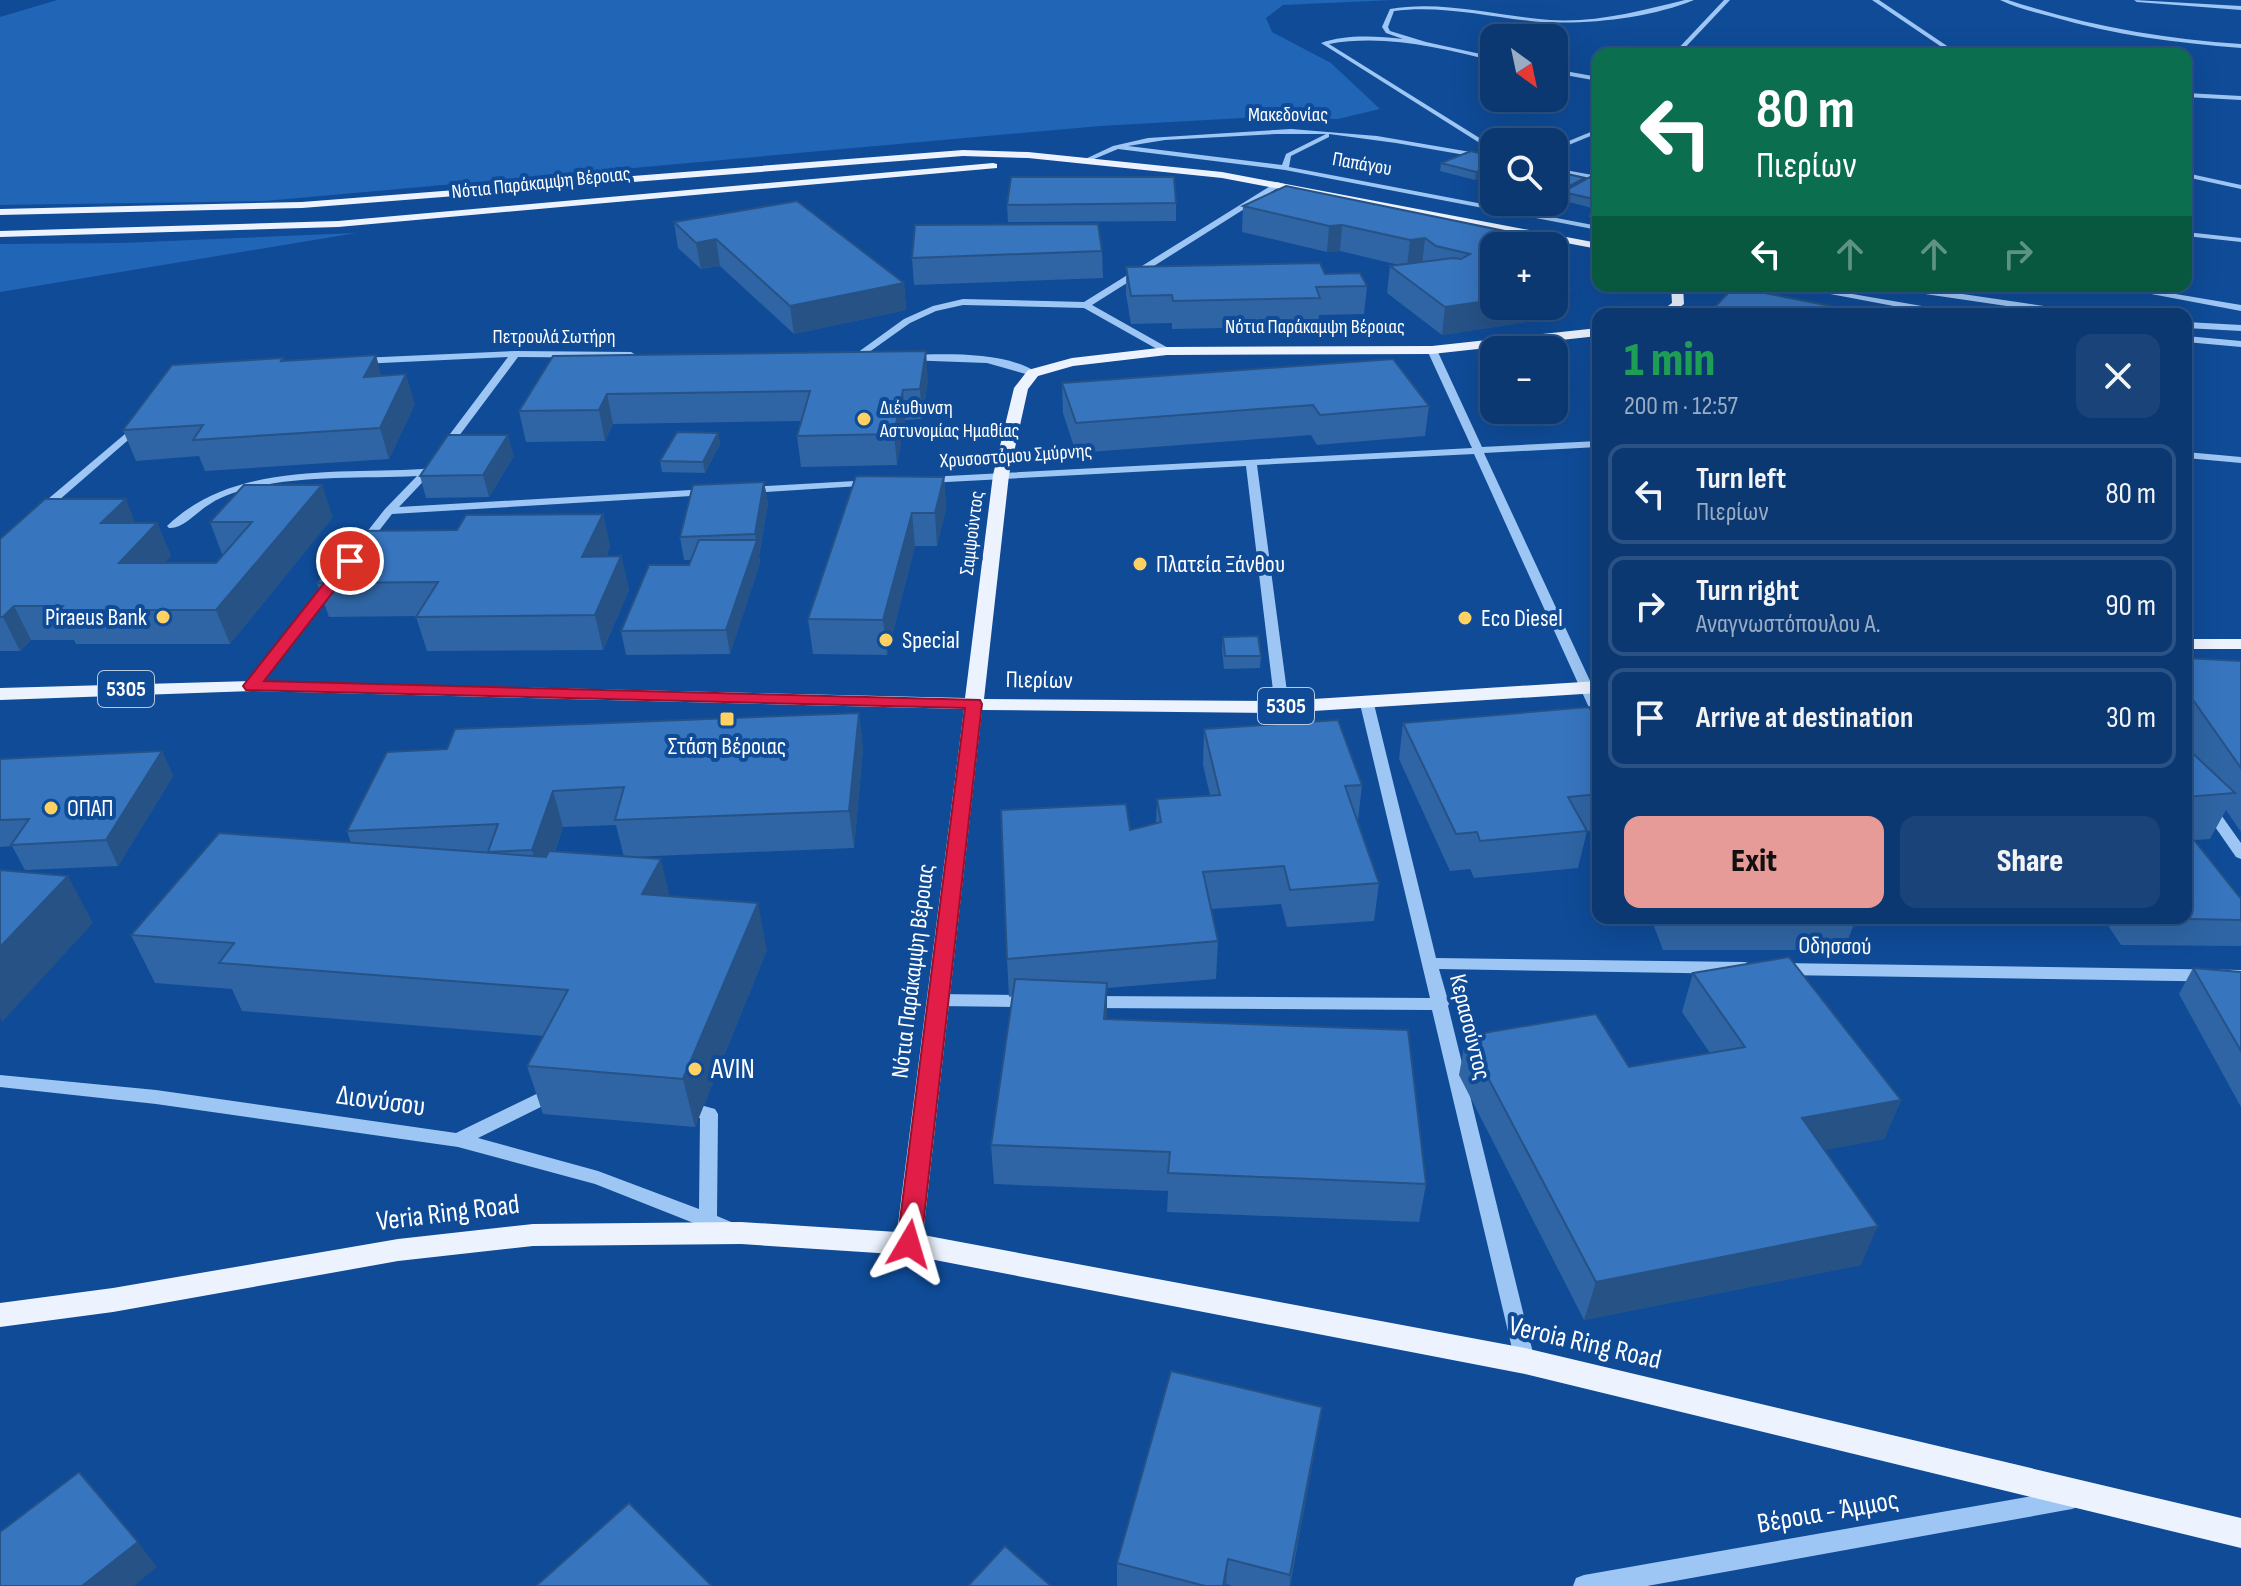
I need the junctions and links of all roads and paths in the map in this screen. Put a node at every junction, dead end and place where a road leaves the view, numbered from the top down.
1 (1691, 0) edge
2 (1727, 0) edge
3 (1875, 0) edge
4 (2003, 0) edge
5 (2137, 0) edge
6 (2241, 8) edge
7 (1425, 44) junction
8 (2241, 46) edge
9 (1682, 48) edge
10 (1947, 48) edge
11 (1480, 56) edge
12 (1568, 74) edge
13 (1592, 78) edge
14 (2192, 95) edge
15 (2241, 98) edge
16 (1335, 132) junction
17 (1592, 133) edge
18 (1480, 141) edge
19 (1568, 143) edge
20 (1119, 147) junction
21 (1480, 156) edge
22 (1085, 161) junction
23 (1285, 168) junction
24 (1568, 173) edge
25 (2192, 176) edge
26 (1592, 177) edge
27 (1280, 184) junction
28 (2241, 187) edge
29 (0, 212) edge
30 (1592, 227) edge
31 (0, 234) edge
32 (2192, 235) edge
33 (2241, 240) edge
34 (1592, 245) edge
35 (1824, 292) edge
36 (1931, 292) edge
37 (2142, 292) edge
38 (2148, 292) edge
39 (2152, 294) junction
40 (1086, 305) junction
41 (1909, 308) edge
42 (2038, 308) edge
43 (2241, 308) edge
44 (2192, 325) edge
45 (2241, 328) edge
46 (1592, 333) edge
47 (2192, 340) edge
48 (2241, 344) edge
49 (1432, 350) junction
50 (1167, 351) junction
51 (515, 354) junction
52 (639, 355) edge
53 (840, 358) edge
54 (855, 358) junction
55 (870, 358) edge
56 (899, 358) edge
57 (345, 362) edge
58 (1033, 373) junction
59 (142, 422) edge
60 (1592, 444) edge
61 (1476, 449) junction
62 (2192, 456) edge
63 (2241, 460) edge
64 (1251, 461) junction
65 (427, 472) junction
66 (1001, 475) junction
67 (923, 480) edge
68 (891, 482) edge
69 (734, 491) edge
70 (719, 492) edge
71 (389, 511) junction
72 (24, 525) edge
73 (173, 526) dead end
74 (359, 548) edge
75 (340, 573) edge
76 (2192, 644) edge
77 (2241, 644) edge
78 (1592, 683) edge
79 (252, 686) junction
80 (1592, 687) edge
81 (0, 694) edge
82 (974, 704) junction
83 (1367, 704) junction
84 (1282, 707) junction
85 (2204, 801) edge
86 (2241, 854) edge
87 (1429, 963) junction
88 (2241, 976) edge
89 (938, 1000) junction
90 (1048, 1001) edge
91 (1079, 1002) edge
92 (1441, 1004) junction
93 (0, 1081) edge
94 (578, 1081) edge
95 (665, 1103) edge
96 (458, 1140) junction
97 (708, 1221) junction
98 (741, 1233) junction
99 (909, 1244) junction
100 (0, 1315) edge
101 (1525, 1361) junction
102 (2083, 1497) junction
103 (2241, 1533) edge
104 (1584, 1586) edge

1 - 7 street
2 - 9 street
3 - 10 street
4 - 8 street
5 - 6 street
7 - 11 street
7 - 18 street
12 - 13 street
14 - 15 street
16 - 20 street, Μακεδονίας
16 - 21 street, Μακεδονίας
16 - 23 street
17 - 19 street
20 - 22 street, Μακεδονίας
20 - 23 street, Παπάγου
22 - 27 main road, Νότια Παράκαμψη Βέροιας
22 - 29 main road, Νότια Παράκαμψη Βέροιας
22 - 31 main road, Νότια Παράκαμψη Βέροιας
23 - 30 street, Παπάγου
24 - 26 street
25 - 28 street
27 - 34 main road, Νότια Παράκαμψη Βέροιας
27 - 40 street
32 - 33 street
35 - 41 street
36 - 42 street
37 - 39 street
38 - 39 street
39 - 43 street
40 - 50 street
40 - 54 street
44 - 45 street
46 - 49 main road, Νότια Παράκαμψη Βέροιας
47 - 48 street
49 - 50 main road, Νότια Παράκαμψη Βέροιας
49 - 61 street
50 - 58 main road, Νότια Παράκαμψη Βέροιας
51 - 52 street, Πετρουλά Σωτήρη
51 - 57 street, Πετρουλά Σωτήρη
51 - 65 street
53 - 54 street
54 - 55 street
56 - 58 street
58 - 66 main road, Σαμψούντος
59 - 72 street
60 - 61 street, Χρυσοστόμου Σμύρνης
61 - 64 street, Χρυσοστόμου Σμύρνης
61 - 78 street
62 - 63 street
64 - 66 street, Χρυσοστόμου Σμύρνης
64 - 84 street
65 - 71 street
65 - 73 street
66 - 67 street, Χρυσοστόμου Σμύρνης
66 - 82 main road, Σαμψούντος
68 - 69 street
70 - 71 street
71 - 74 street
75 - 79 street
76 - 77 main road
79 - 81 main road, Πιερίων / 5305
79 - 82 main road, Πιερίων / 5305
80 - 83 main road, Πιερίων / 5305
82 - 84 main road, Πιερίων / 5305
82 - 89 main road, Νότια Παράκαμψη Βέροιας
83 - 84 main road, Πιερίων / 5305
83 - 87 street, Κερασούντος
85 - 86 street
87 - 88 street, Οδησσού
87 - 92 street, Κερασούντος
89 - 90 street
89 - 99 main road, Νότια Παράκαμψη Βέροιας
91 - 92 street
92 - 101 street, Κερασούντος
93 - 96 street, Διονύσου
94 - 96 street
95 - 97 street
96 - 97 street, Διονύσου
97 - 98 street, Διονύσου
98 - 99 main road, Veria Ring Road
98 - 100 main road, Veria Ring Road
99 - 101 main road, Verοia Ring Road
101 - 102 main road, Verοia Ring Road
102 - 103 main road, Verοia Ring Road
102 - 104 street, Βέροια - Άμμος

